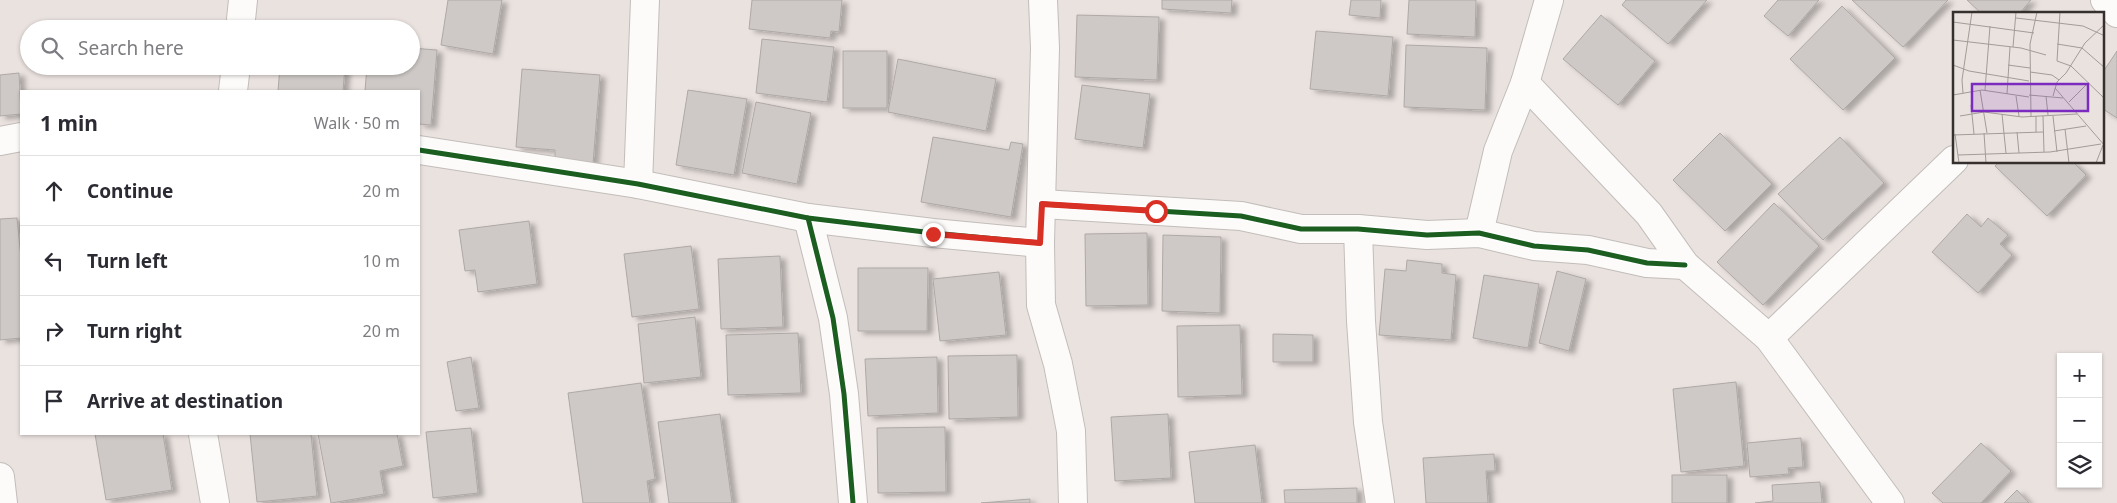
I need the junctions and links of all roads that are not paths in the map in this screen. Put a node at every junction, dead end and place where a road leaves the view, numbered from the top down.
1 (243, 0) edge
2 (645, 0) edge
3 (1043, 0) edge
4 (1549, 0) edge
5 (241, 20) edge
6 (235, 75) edge
7 (1525, 83) junction
8 (233, 90) edge
9 (20, 137) edge
10 (0, 141) edge
11 (420, 150) edge
12 (1953, 161) edge
13 (638, 184) junction
14 (1042, 204) junction
15 (808, 218) junction
16 (1358, 229) junction
17 (1479, 234) junction
18 (1040, 243) junction
19 (1685, 265) junction
20 (1769, 338) junction
21 (203, 435) edge
22 (0, 477) edge
23 (3, 503) edge
24 (215, 503) edge
25 (853, 503) edge
26 (1073, 503) edge
27 (1380, 503) edge
28 (1890, 503) edge

1 - 5 street
2 - 13 street
3 - 14 street
4 - 7 street
6 - 8 street
7 - 17 street
7 - 19 street
9 - 10 street
11 - 13 street
12 - 20 street
13 - 15 street
14 - 16 street
14 - 18 street
15 - 18 street
15 - 25 street
16 - 17 street
16 - 27 street
17 - 19 street
18 - 26 street
19 - 20 street
20 - 28 street
21 - 24 street
22 - 23 street

